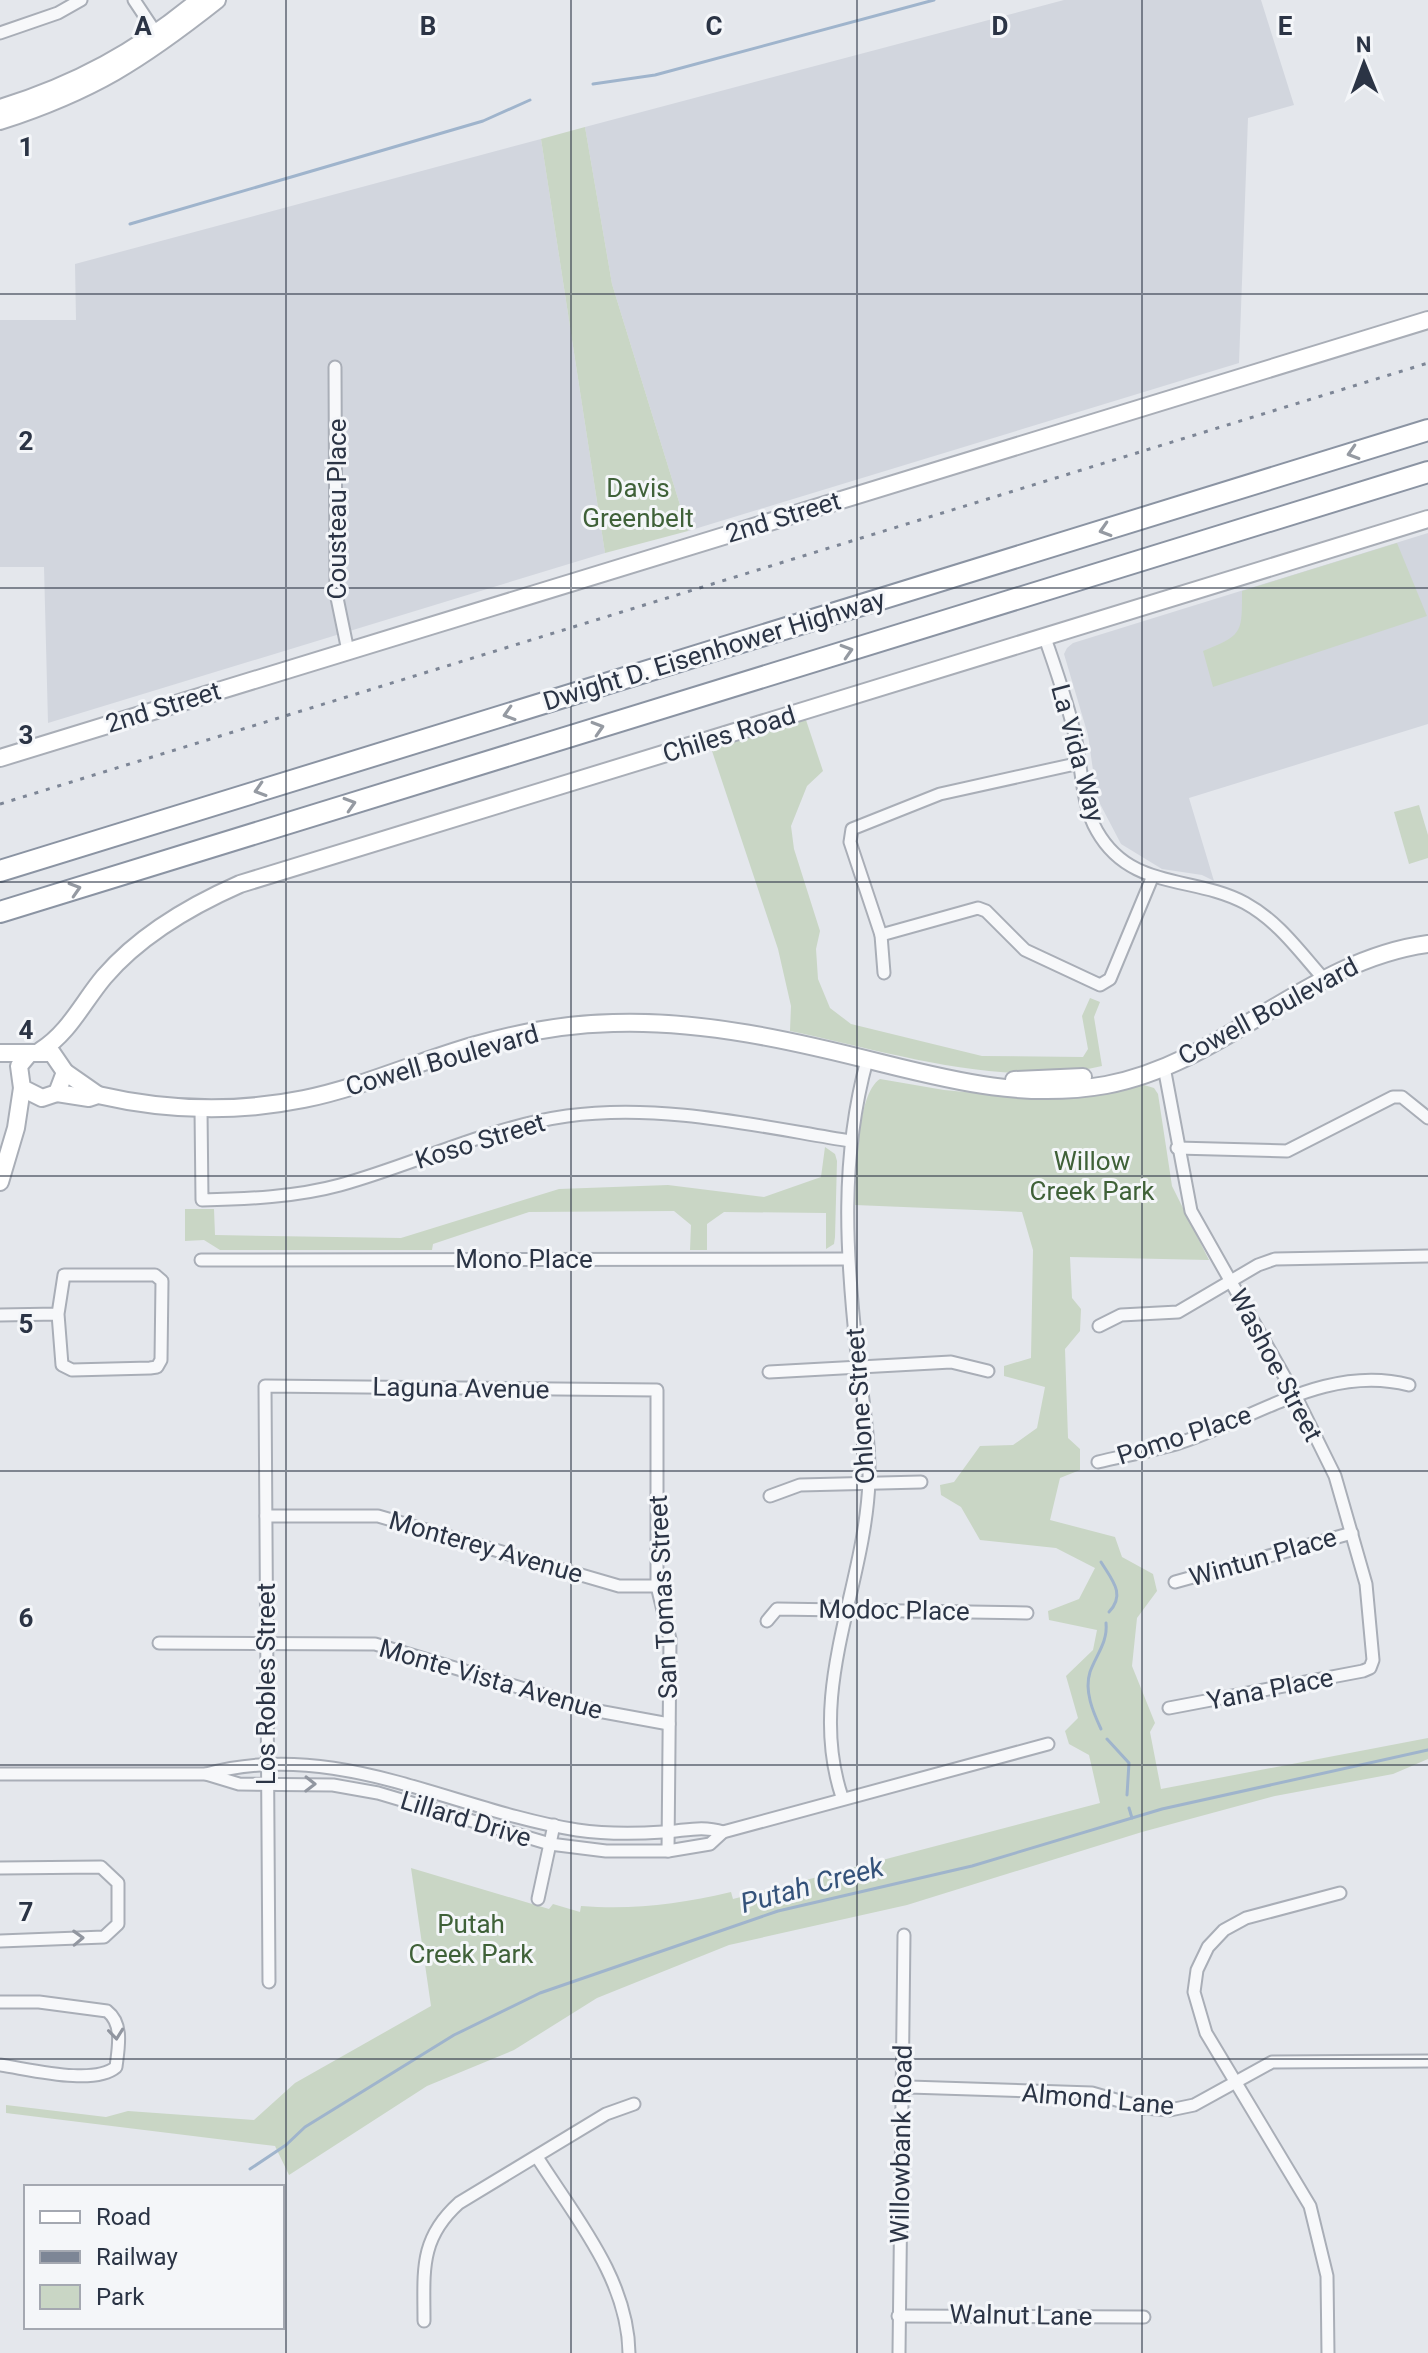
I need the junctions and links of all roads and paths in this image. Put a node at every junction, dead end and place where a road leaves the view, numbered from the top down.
1 (81, 0) edge
2 (134, 0) edge
3 (199, 0) edge
4 (217, 0) edge
5 (1, 31) edge
6 (160, 38) junction
7 (0, 108) edge
8 (0, 121) edge
9 (1428, 320) edge
10 (335, 367) dead end
11 (1428, 430) edge
12 (1428, 472) edge
13 (1428, 519) edge
14 (1045, 638) junction
15 (348, 651) junction
16 (0, 758) edge
17 (1080, 763) junction
18 (0, 871) edge
19 (1152, 878) junction
20 (0, 912) edge
21 (881, 935) junction
22 (1428, 944) edge
23 (884, 973) dead end
24 (1323, 978) junction
25 (73, 1021) junction
26 (35, 1052) junction
27 (0, 1053) edge
28 (874, 1061) junction
29 (0, 1066) edge
30 (64, 1068) junction
31 (1160, 1068) junction
32 (20, 1085) junction
33 (50, 1095) junction
34 (98, 1095) junction
35 (201, 1110) junction
36 (1428, 1118) edge
37 (16, 1128) junction
38 (850, 1141) junction
39 (1177, 1148) junction
40 (0, 1182) edge
41 (1428, 1256) edge
42 (847, 1259) junction
43 (201, 1260) dead end
44 (1231, 1281) junction
45 (58, 1314) junction
46 (0, 1315) edge
47 (1099, 1326) dead end
48 (859, 1368) junction
49 (988, 1371) dead end
50 (769, 1372) dead end
51 (1409, 1385) dead end
52 (265, 1386) joint
53 (657, 1390) joint
54 (1296, 1397) junction
55 (1098, 1462) dead end
56 (869, 1482) junction
57 (921, 1482) dead end
58 (770, 1496) dead end
59 (266, 1516) junction
60 (1352, 1533) junction
61 (1175, 1582) dead end
62 (657, 1586) junction
63 (845, 1609) junction
64 (1027, 1613) dead end
65 (767, 1621) dead end
66 (265, 1642) junction
67 (159, 1643) dead end
68 (1370, 1668) joint
69 (1169, 1708) dead end
70 (669, 1724) junction
71 (1048, 1744) dead end
72 (266, 1765) junction
73 (0, 1774) edge
74 (206, 1774) junction
75 (266, 1784) junction
76 (422, 1786) junction
77 (842, 1797) junction
78 (417, 1804) junction
79 (554, 1825) junction
80 (668, 1832) junction
81 (723, 1832) junction
82 (607, 1833) junction
83 (550, 1844) junction
84 (606, 1851) junction
85 (668, 1851) junction
86 (0, 1868) edge
87 (1340, 1893) dead end
88 (538, 1899) dead end
89 (904, 1935) dead end
90 (0, 1941) edge
91 (269, 1982) dead end
92 (0, 2002) edge
93 (1428, 2061) edge
94 (0, 2065) edge
95 (1235, 2081) junction
96 (902, 2091) junction
97 (634, 2104) dead end
98 (537, 2157) junction
99 (898, 2316) junction
100 (1144, 2317) dead end
101 (424, 2321) dead end
102 (629, 2353) edge
103 (899, 2353) edge
104 (1328, 2353) edge

1 - 5 street
2 - 6 street
3 - 6 street
4 - 6 street
6 - 7 street
6 - 8 street
9 - 15 street, 2nd Street
10 - 15 street, Cousteau Place
11 -> 18 highway, Dwight D. Eisenhower Highway
20 -> 12 highway, Dwight D. Eisenhower Highway
13 - 14 street, Chiles Road
14 - 17 street, La Vida Way
14 - 25 street, Chiles Road
15 - 16 street, 2nd Street
17 - 19 street, La Vida Way
17 - 21 street
19 - 21 street
19 - 24 street, La Vida Way
21 - 23 street
22 - 24 street, Cowell Boulevard
24 - 31 street, Cowell Boulevard
25 - 26 street
25 - 30 street
26 - 27 street
26 - 30 street
26 - 32 street
28 - 31 street, Cowell Boulevard
28 - 35 street, Cowell Boulevard
28 - 38 street, Ohlone Street
29 - 32 street
30 - 33 street
30 - 34 street, Cowell Boulevard
31 - 39 street, Washoe Street
32 - 33 street
32 - 37 street
33 - 34 street, Cowell Boulevard
33 - 37 street
34 - 35 street, Cowell Boulevard
35 - 38 street, Koso Street
36 - 39 street
37 - 40 street
38 - 42 street, Ohlone Street
39 - 44 street, Washoe Street
41 - 44 street
42 - 43 street, Mono Place
42 - 48 street, Ohlone Street
44 - 47 street
44 - 54 street, Washoe Street
45 - 45 street
45 - 46 street
48 - 49 street
48 - 50 street
48 - 56 street, Ohlone Street
51 - 54 street, Pomo Place
52 - 53 street, Laguna Avenue
52 - 59 street, Los Robles Street
53 - 62 street, San Tomas Street
54 - 55 street, Pomo Place
54 - 60 street, Washoe Street
56 - 57 street
56 - 58 street
56 - 63 street, Ohlone Street
59 - 62 street, Monterey Avenue
59 - 66 street, Los Robles Street
60 - 61 street, Wintun Place
60 - 68 street, Washoe Street
62 - 70 street, San Tomas Street
63 - 64 street, Modoc Place
63 - 65 street, Modoc Place
63 - 77 street, Ohlone Street
66 - 67 street, Monte Vista Avenue
66 - 70 street, Monte Vista Avenue
66 - 72 street, Los Robles Street
68 - 69 street, Yana Place
70 - 80 street, San Tomas Street
71 - 77 street, Lillard Drive
72 - 74 street, Lillard Drive
72 - 75 street, Los Robles Street
72 - 76 street, Lillard Drive
73 - 74 street, Lillard Drive
74 - 75 street, Lillard Drive
75 -> 78 street, Lillard Drive
75 - 91 street, Los Robles Street
76 - 78 street
76 - 79 street, Lillard Drive
77 - 81 street, Lillard Drive
78 - 83 street, Lillard Drive
79 - 82 street, Lillard Drive
79 - 83 street
80 - 81 street, Lillard Drive
80 - 82 street, Lillard Drive
80 - 85 street, San Tomas Street
81 - 85 street, Lillard Drive
82 - 84 street
83 - 84 street, Lillard Drive
83 - 88 street
84 - 85 street, Lillard Drive
90 -> 86 street
87 - 95 street
89 - 96 street, Willowbank Road
92 -> 94 street
93 - 95 street, Almond Lane
95 - 96 street, Almond Lane
95 - 104 street
96 - 99 street, Willowbank Road
97 - 98 street
98 - 101 street
98 - 102 street
99 - 100 street, Walnut Lane
99 - 103 street, Willowbank Road

